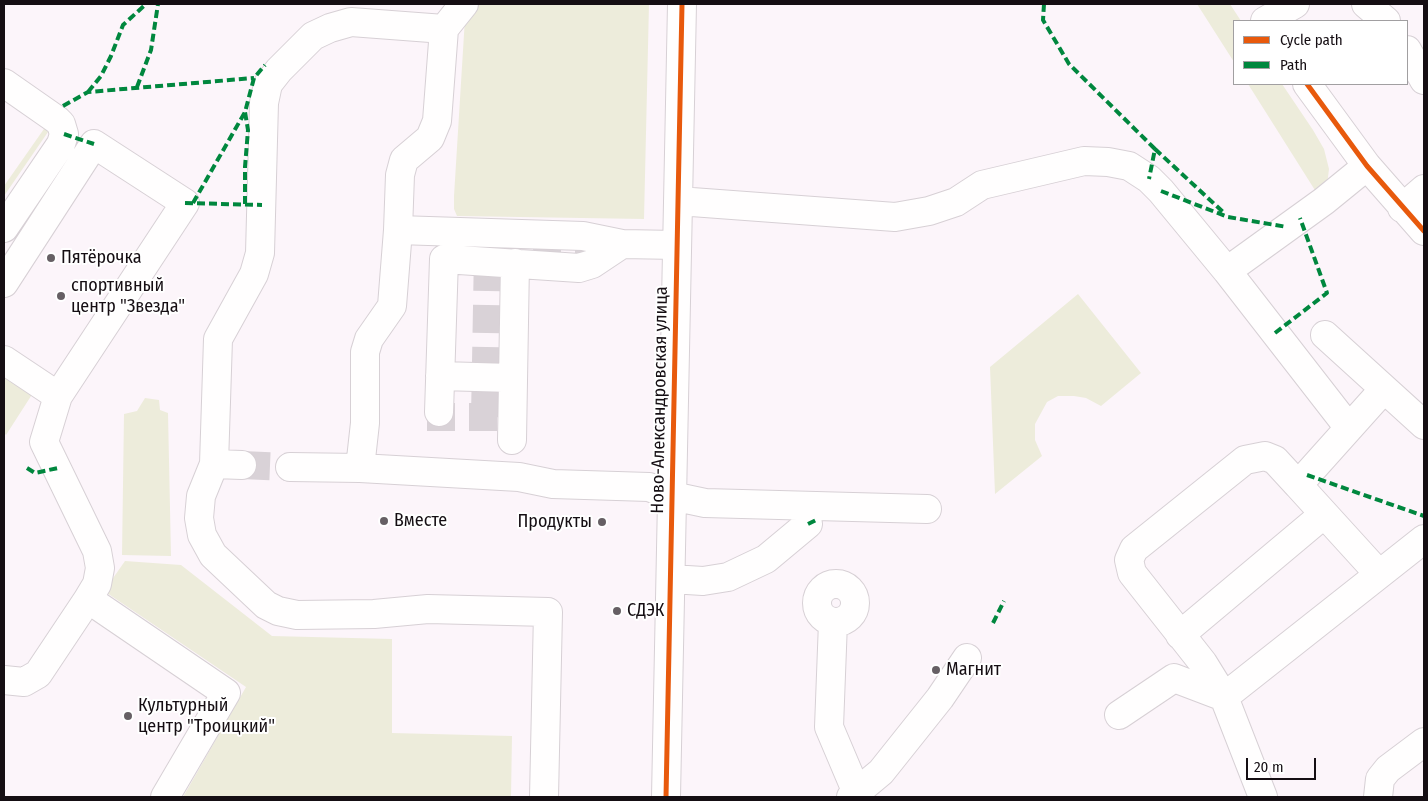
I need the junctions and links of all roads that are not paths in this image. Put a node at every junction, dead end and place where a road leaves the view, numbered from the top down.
1 (464, 4) edge
2 (682, 4) edge
3 (1255, 4) edge
4 (1295, 4) edge
5 (1366, 4) edge
6 (1265, 20) edge
7 (1268, 20) edge
8 (1385, 20) edge
9 (444, 30) junction
10 (1408, 52) edge
11 (1424, 80) edge
12 (4, 83) edge
13 (1308, 85) edge
14 (1367, 166) junction
15 (1424, 189) edge
16 (678, 201) junction
17 (1402, 208) junction
18 (4, 228) edge
19 (398, 230) junction
20 (1424, 231) edge
21 (677, 245) junction
22 (602, 251) junction
23 (515, 264) junction
24 (1227, 271) junction
25 (4, 283) edge
26 (1325, 335) dead end
27 (4, 360) edge
28 (440, 376) junction
29 (512, 378) junction
30 (1384, 389) junction
31 (58, 396) junction
32 (439, 412) dead end
33 (1424, 424) edge
34 (1349, 428) junction
35 (512, 440) dead end
36 (214, 464) junction
37 (242, 465) tunnel mouth
38 (290, 467) tunnel mouth
39 (360, 468) junction
40 (1298, 485) junction
41 (672, 496) junction
42 (927, 509) dead end
43 (1323, 514) junction
44 (808, 524) dead end
45 (1424, 539) edge
46 (1379, 574) junction
47 (671, 580) junction
48 (88, 599) junction
49 (833, 622) dead end
50 (1180, 635) junction
51 (968, 658) dead end
52 (4, 680) edge
53 (1224, 697) junction
54 (1120, 715) dead end
55 (1424, 742) edge
56 (854, 795) edge
57 (165, 797) edge
58 (544, 797) edge
59 (666, 797) edge
60 (1263, 797) edge
61 (1378, 797) edge

1 - 9 street
2 - 16 street, Ново-Александровская улица
3 - 6 street
4 - 7 street
5 - 8 street
9 - 19 street
9 - 36 street
10 - 11 street
12 - 18 street
13 - 14 street
14 - 17 street
14 - 24 street
15 - 17 street
16 - 21 street, Ново-Александровская улица
16 - 24 street
17 - 20 street
19 - 22 street
19 - 39 street
21 - 22 street
21 - 41 street, Ново-Александровская улица
22 - 23 street
23 - 28 street
23 - 29 street
24 - 34 street
25 - 31 street
26 - 30 street
27 - 31 street
28 - 29 street
28 - 32 street
29 - 35 street
30 - 33 street
30 - 34 street
31 - 48 street
34 - 40 street
36 - 37 street
36 - 58 street
38 - 39 street
39 - 41 street
40 - 43 street
40 - 50 street
41 - 42 street
41 - 47 street, Ново-Александровская улица
43 - 46 street
43 - 50 street
44 - 47 street
45 - 46 street
46 - 53 street
47 - 59 street, Ново-Александровская улица
48 - 52 street
48 - 57 street
49 - 56 street
50 - 53 street
51 - 56 street
53 - 54 street
53 - 60 street
55 - 61 street

